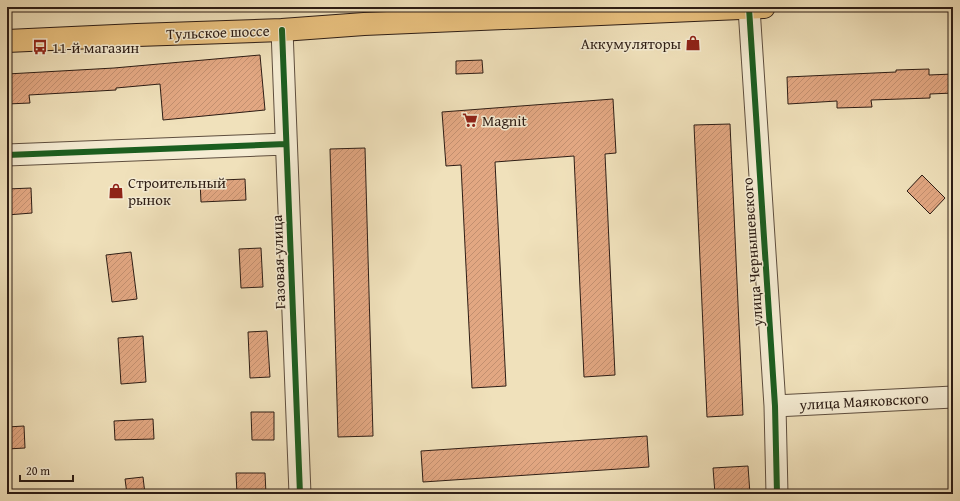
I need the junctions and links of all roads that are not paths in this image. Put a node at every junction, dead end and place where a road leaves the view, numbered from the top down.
1 (757, 7) edge
2 (282, 30) junction
3 (7, 41) edge
4 (286, 144) junction
5 (7, 155) edge
6 (953, 397) edge
7 (775, 406) junction
8 (300, 494) edge
9 (777, 494) edge

1 - 2 main road, Тульское шоссе
1 - 7 street, улица Чернышевского
2 - 3 main road, Тульское шоссе
2 - 4 street, Газовая улица
4 - 5 street
4 - 8 street, Газовая улица
6 - 7 street, улица Маяковского
7 - 9 street, улица Чернышевского

